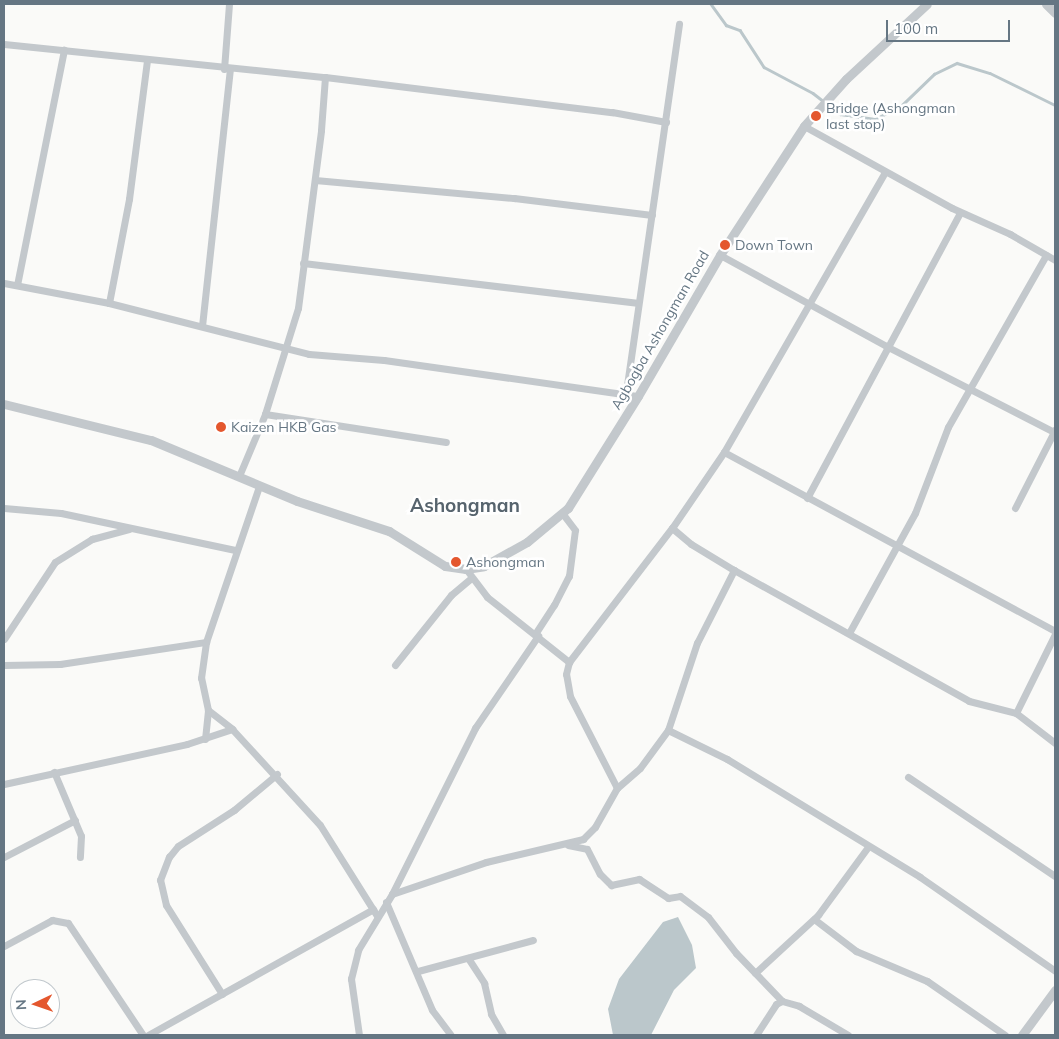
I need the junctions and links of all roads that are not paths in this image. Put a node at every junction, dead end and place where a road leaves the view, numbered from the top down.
1 (228, 4) edge
2 (927, 4) edge
3 (1046, 4) edge
4 (1055, 13) edge
5 (679, 24) dead end
6 (4, 44) edge
7 (64, 50) junction
8 (147, 61) junction
9 (227, 69) junction
10 (325, 77) junction
11 (666, 122) junction
12 (804, 126) junction
13 (885, 172) junction
14 (314, 180) junction
15 (960, 212) junction
16 (652, 214) junction
17 (720, 255) junction
18 (1046, 255) junction
19 (1055, 260) edge
20 (303, 263) junction
21 (4, 282) edge
22 (17, 285) junction
23 (637, 302) junction
24 (109, 303) junction
25 (808, 304) junction
26 (202, 326) junction
27 (886, 346) junction
28 (286, 348) junction
29 (972, 389) junction
30 (626, 392) junction
31 (638, 396) junction
32 (4, 404) edge
33 (265, 414) junction
34 (1055, 431) edge
35 (446, 442) dead end
36 (724, 452) junction
37 (239, 476) junction
38 (259, 486) junction
39 (807, 498) junction
40 (4, 508) edge
41 (1014, 508) dead end
42 (563, 514) junction
43 (672, 528) junction
44 (131, 529) junction
45 (898, 544) junction
46 (235, 550) junction
47 (466, 569) junction
48 (734, 570) junction
49 (471, 578) junction
50 (1055, 633) edge
51 (849, 634) junction
52 (536, 635) junction
53 (4, 639) edge
54 (206, 642) junction
55 (569, 662) junction
56 (4, 665) edge
57 (395, 665) dead end
58 (208, 710) junction
59 (1016, 713) junction
60 (232, 729) junction
61 (668, 730) junction
62 (205, 739) junction
63 (1055, 743) edge
64 (54, 772) junction
65 (276, 774) junction
66 (908, 777) dead end
67 (4, 784) edge
68 (617, 788) junction
69 (75, 820) junction
70 (567, 844) junction
71 (868, 847) junction
72 (4, 857) edge
73 (80, 857) dead end
74 (1055, 876) edge
75 (392, 894) junction
76 (386, 902) junction
77 (373, 909) junction
78 (377, 916) junction
79 (814, 919) junction
80 (533, 940) dead end
81 (4, 946) edge
82 (468, 958) junction
83 (418, 971) junction
84 (1055, 971) edge
85 (755, 973) junction
86 (1055, 990) edge
87 (222, 994) junction
88 (782, 1001) junction
89 (356, 1034) edge
90 (143, 1035) edge
91 (148, 1035) edge
92 (451, 1035) edge
93 (503, 1035) edge
94 (756, 1035) edge
95 (848, 1035) edge
96 (1005, 1035) edge
97 (1022, 1035) edge

1 - 9 street
2 - 12 street, Agbogba Ashongman Road
3 - 4 street
5 - 11 street
6 - 7 street
7 - 8 street
7 - 22 street
8 - 9 street
8 - 24 street
9 - 10 street
9 - 26 street
10 - 11 street
10 - 14 street
11 - 16 street
12 - 13 street
12 - 17 street, Agbogba Ashongman Road
13 - 15 street
13 - 25 street
14 - 16 street
14 - 20 street
15 - 18 street
15 - 27 street
16 - 23 street
17 - 25 street
17 - 31 street, Agbogba Ashongman Road
18 - 19 street
18 - 29 street
20 - 23 street
20 - 28 street
21 - 22 street
22 - 24 street
23 - 30 street
24 - 26 street
25 - 27 street
25 - 36 street
26 - 28 street
27 - 29 street
27 - 39 street
28 - 30 street
28 - 33 street
29 - 34 street
29 - 45 street
30 - 31 street
31 - 42 street, Agbogba Ashongman Road
32 - 37 street
33 - 35 street
33 - 37 street
34 - 41 street
36 - 39 street
36 - 43 street
37 - 38 street
38 - 46 street
38 - 47 street
39 - 45 street
40 - 44 street
42 - 47 street, Agbogba Ashongman Road
42 - 52 street
43 - 48 street
43 - 55 street
44 - 46 street
44 - 53 street
45 - 50 street
45 - 51 street
46 - 54 street
47 - 49 street
48 - 51 street
48 - 61 street
49 - 52 street
49 - 57 street
50 - 59 street
51 - 59 street
52 - 55 street
52 - 75 street
54 - 56 street
54 - 58 street
55 - 68 street
58 - 60 street
58 - 62 street
59 - 63 street
60 - 62 street
60 - 65 street
61 - 68 street
61 - 71 street
62 - 64 street
64 - 67 street
64 - 69 street
65 - 77 street
65 - 87 street
66 - 74 street
68 - 70 street
69 - 72 street
69 - 73 street
70 - 75 street
70 - 85 street
71 - 79 street
71 - 84 street
75 - 76 street
76 - 78 street
76 - 83 street
77 - 78 street
77 - 87 street
78 - 89 street
79 - 85 street
79 - 96 street
80 - 82 street
81 - 90 street
82 - 83 street
82 - 93 street
83 - 92 street
85 - 88 street
86 - 97 street
87 - 91 street
88 - 94 street
88 - 95 street

